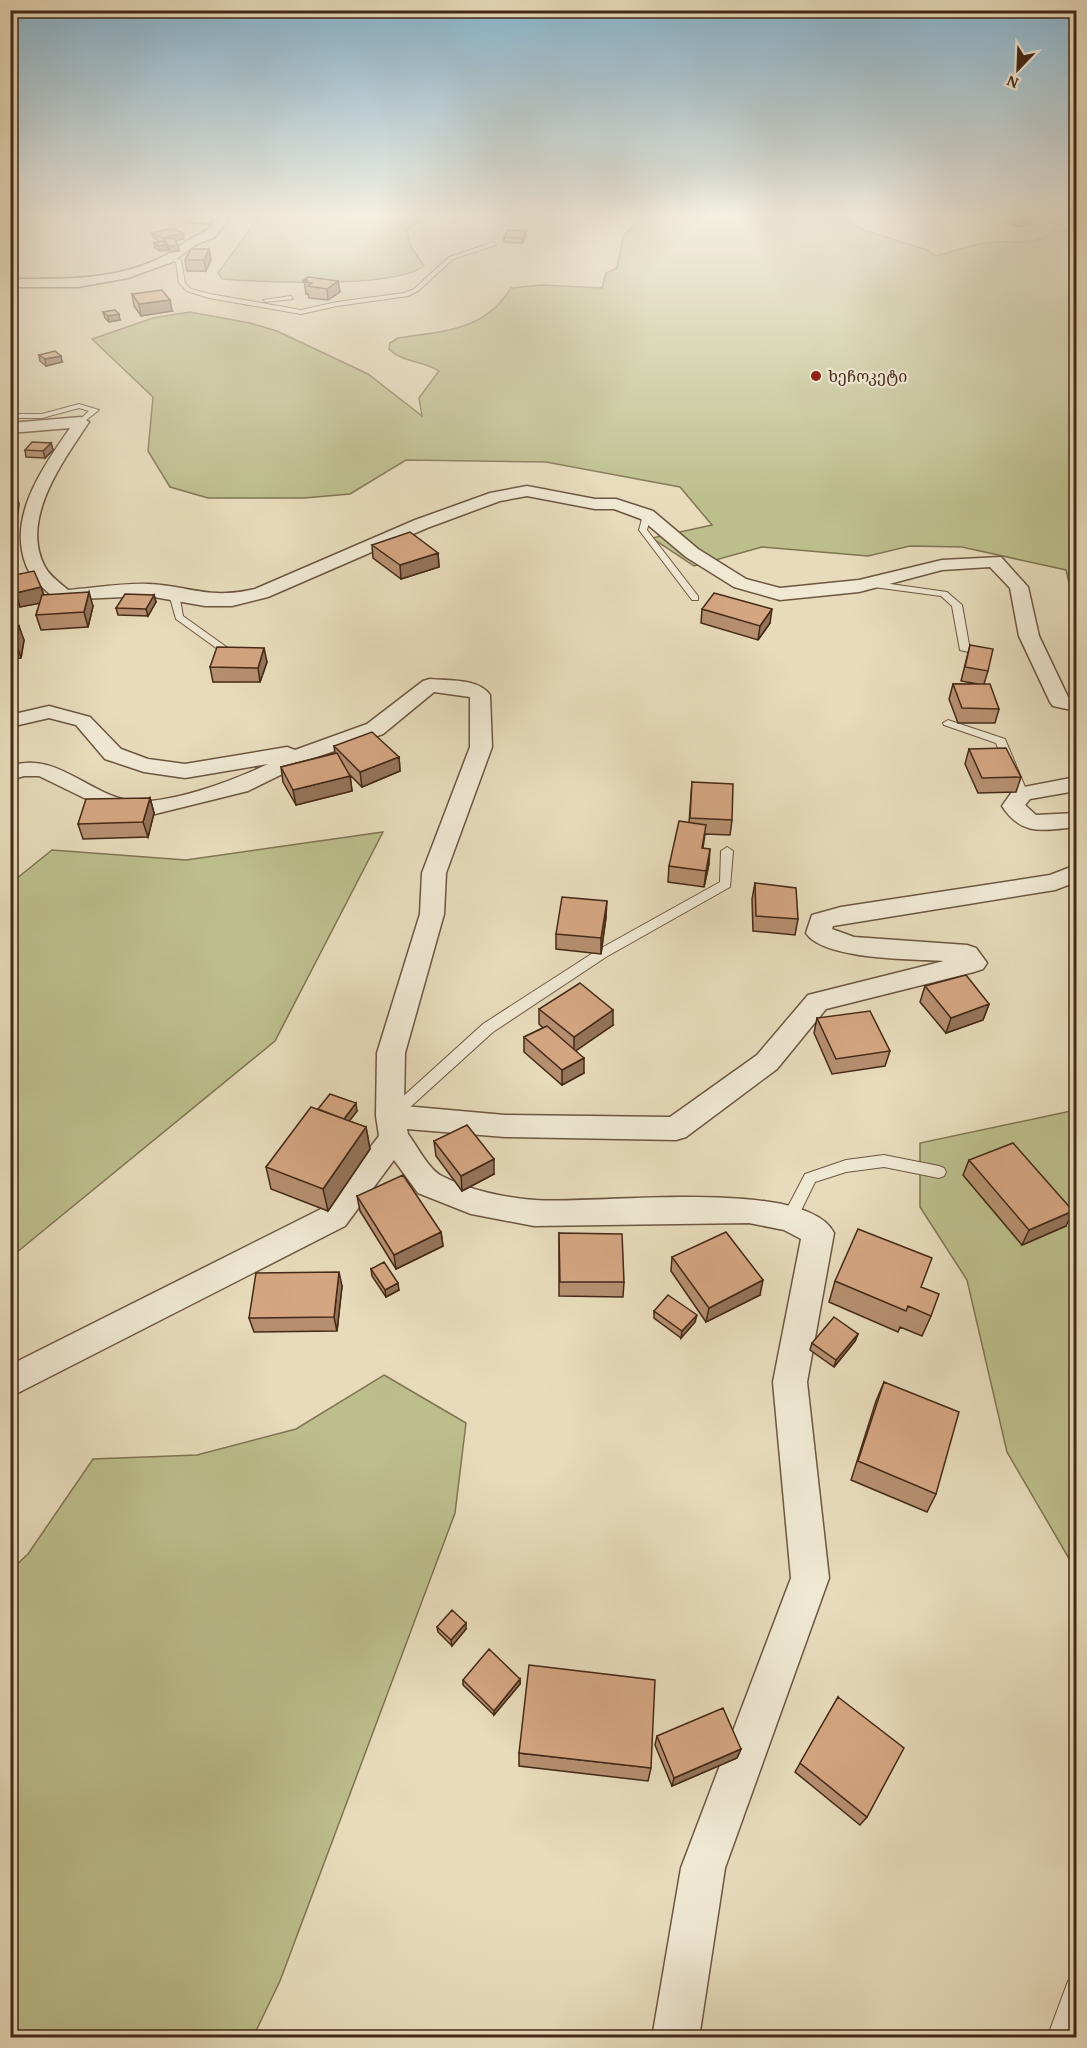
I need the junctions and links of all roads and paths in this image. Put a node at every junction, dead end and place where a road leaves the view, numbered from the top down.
1 (284, 309) edge
2 (316, 309) edge
3 (10, 416) edge
4 (81, 422) junction
5 (10, 428) edge
6 (647, 515) junction
7 (869, 584) junction
8 (174, 594) junction
9 (695, 598) dead end
10 (965, 650) dead end
11 (229, 653) edge
12 (1077, 705) edge
13 (10, 722) edge
14 (948, 723) dead end
15 (309, 752) junction
16 (10, 773) edge
17 (1077, 784) edge
18 (1022, 794) junction
19 (1077, 820) edge
20 (727, 851) dead end
21 (1077, 873) edge
22 (392, 1127) junction
23 (939, 1172) dead end
24 (790, 1218) junction
25 (10, 1382) edge
26 (1077, 1989) edge
27 (675, 2037) edge
28 (1059, 2037) edge

1 - 2 lane
3 - 4 lane
4 - 5 street
4 - 8 street
6 - 7 street
6 - 8 street
6 - 9 lane
7 - 10 lane
7 - 12 street
8 - 11 lane
13 - 15 street
14 - 18 lane
15 - 16 street
15 - 22 street
17 - 18 street
18 - 19 street
20 - 22 lane
21 - 22 street
22 - 24 street
22 - 25 street
23 - 24 lane
24 - 27 street
26 - 28 lane

